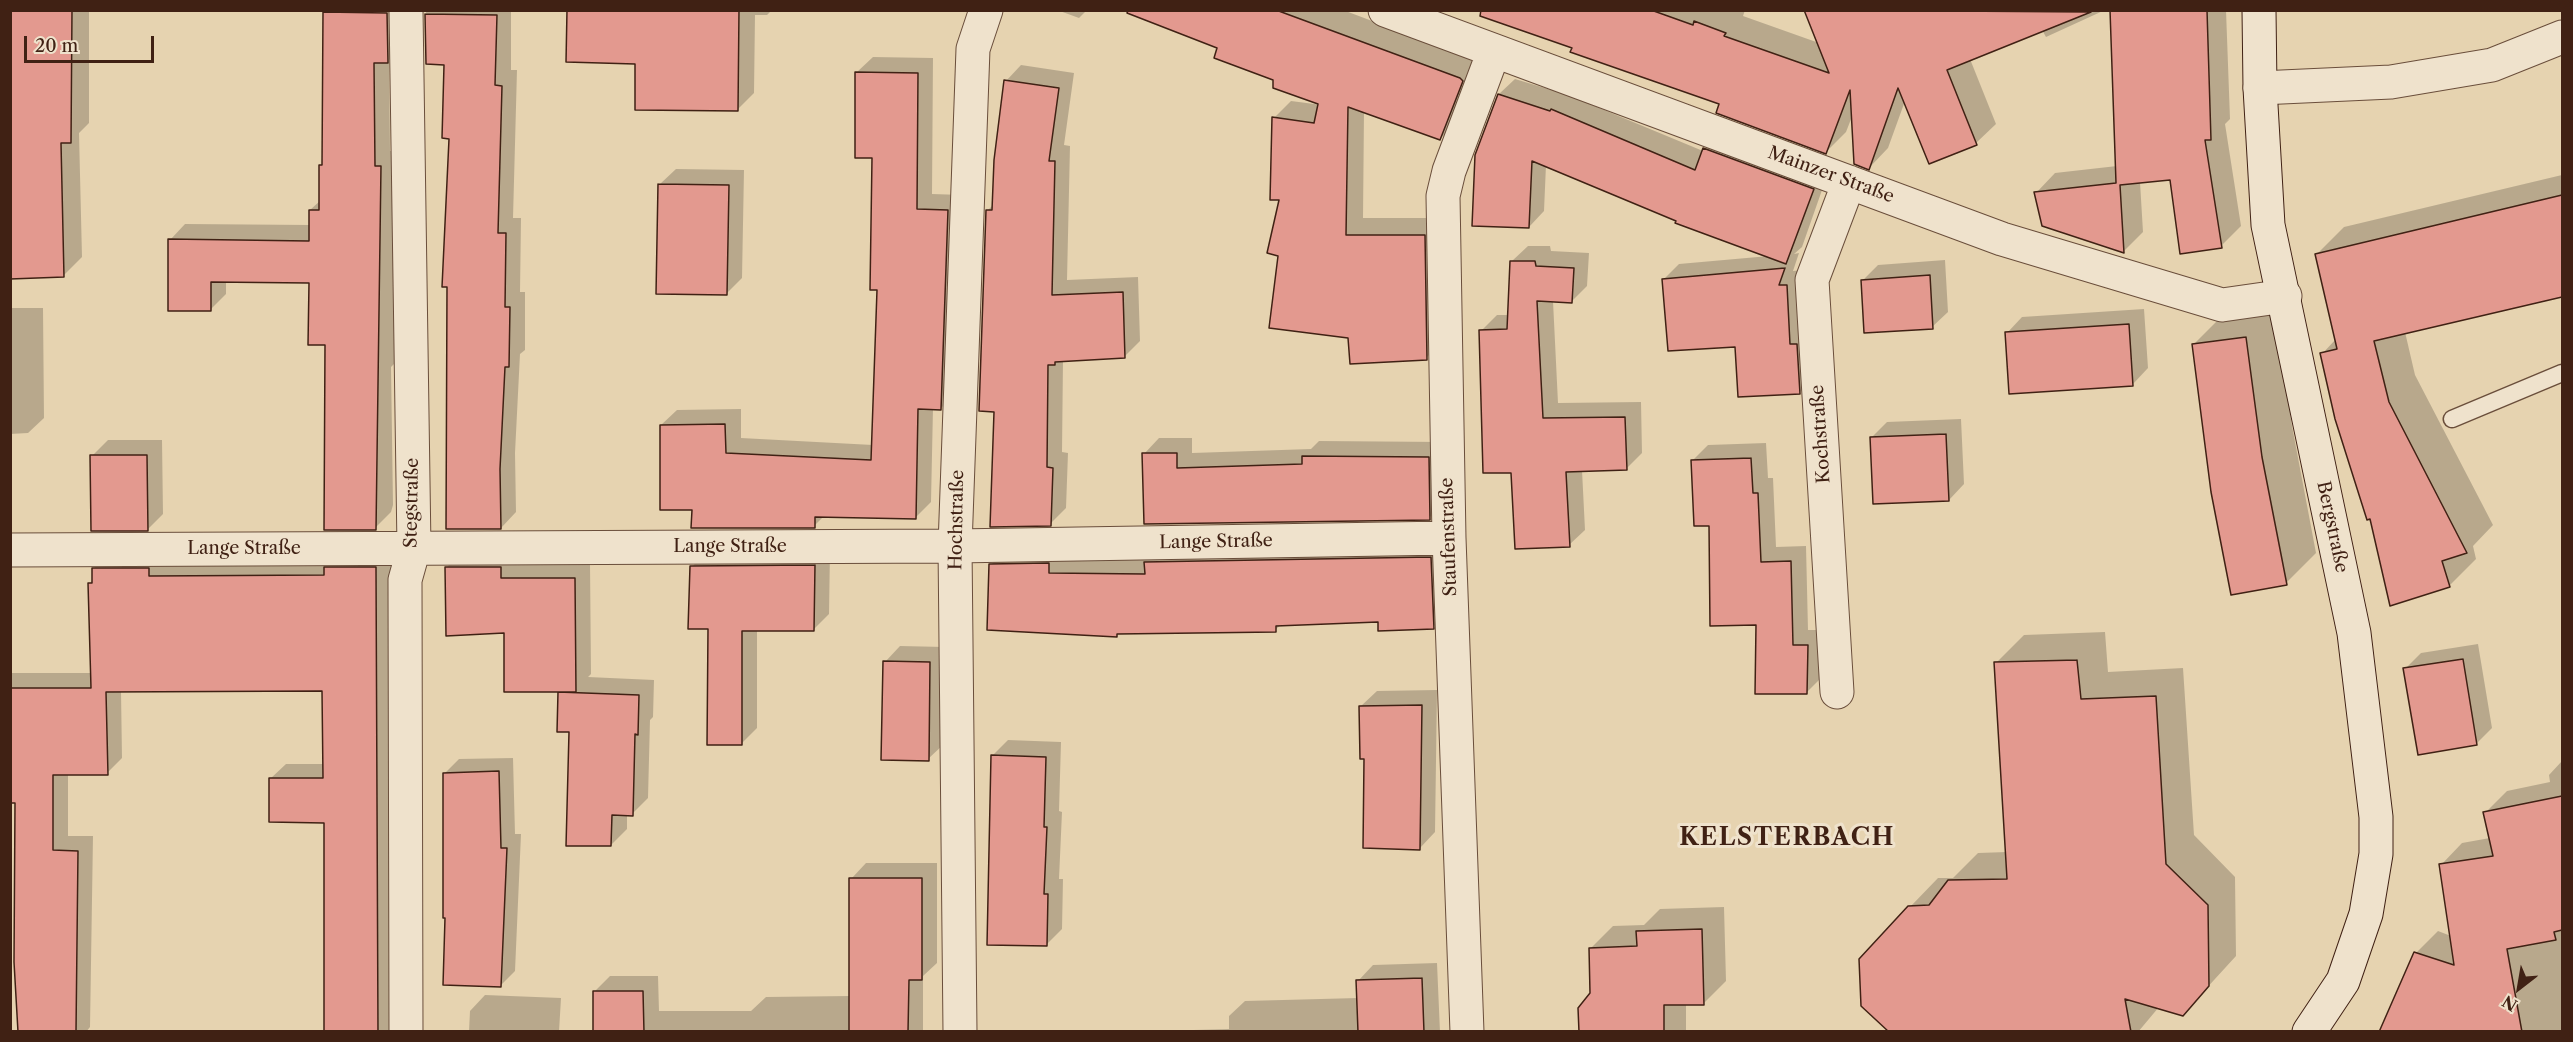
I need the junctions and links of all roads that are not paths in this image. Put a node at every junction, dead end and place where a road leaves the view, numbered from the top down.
1 (406, 10) edge
2 (986, 10) edge
3 (1385, 10) edge
4 (2259, 10) edge
5 (2562, 37) edge
6 (1494, 51) junction
7 (2260, 88) junction
8 (1849, 182) junction
9 (2285, 296) junction
10 (2562, 373) edge
11 (2452, 419) dead end
12 (1449, 538) junction
13 (955, 546) junction
14 (414, 548) junction
15 (10, 550) edge
16 (1837, 692) dead end
17 (406, 1032) edge
18 (960, 1032) edge
19 (1467, 1032) edge
20 (2309, 1032) edge

1 - 14 street, Stegstraße
2 - 13 street, Hochstraße
3 - 6 street, Mainzer Straße
4 - 7 street, Bergstraße
5 - 7 street
6 - 8 street, Mainzer Straße
6 - 12 street, Staufenstraße
7 - 9 street, Bergstraße
8 - 9 street, Mainzer Straße
8 - 16 street, Kochstraße
9 - 20 street, Bergstraße
10 - 11 lane
12 - 13 street, Lange Straße
12 - 19 street, Staufenstraße
13 - 14 street, Lange Straße
13 - 18 street, Hochstraße
14 - 15 street, Lange Straße
14 - 17 street, Stegstraße

